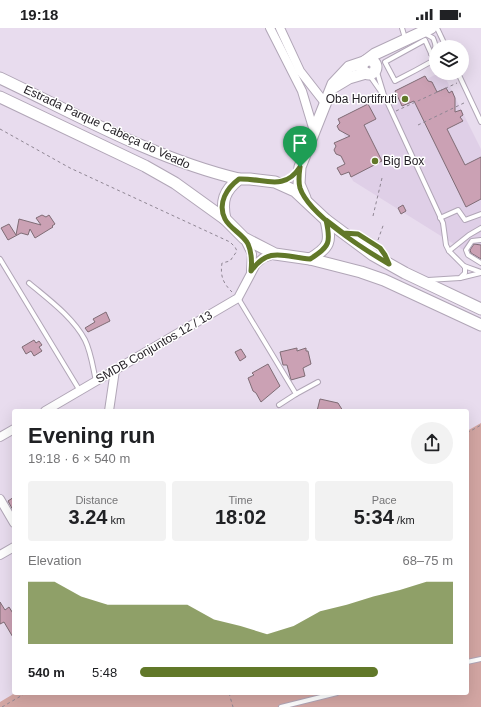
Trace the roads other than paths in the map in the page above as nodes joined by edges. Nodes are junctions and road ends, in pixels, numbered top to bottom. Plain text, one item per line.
1 (270, 28) edge
2 (280, 28) edge
3 (402, 28) edge
4 (437, 28) edge
5 (426, 30) edge
6 (406, 40) junction
7 (434, 40) edge
8 (443, 40) edge
9 (429, 49) edge
10 (429, 63) edge
11 (372, 66) junction
12 (0, 78) edge
13 (462, 80) edge
14 (384, 95) junction
15 (0, 97) edge
16 (325, 103) junction
17 (481, 122) edge
18 (314, 131) junction
19 (300, 167) junction
20 (239, 179) junction
21 (275, 182) junction
22 (307, 200) junction
23 (481, 214) edge
24 (440, 218) junction
25 (225, 219) junction
26 (326, 220) junction
27 (481, 228) edge
28 (244, 238) junction
29 (481, 240) edge
30 (448, 251) junction
31 (275, 254) junction
32 (0, 259) edge
33 (310, 259) junction
34 (481, 263) edge
35 (462, 265) junction
36 (251, 271) junction
37 (481, 272) edge
38 (460, 278) junction
39 (422, 281) junction
40 (29, 283) dead end
41 (238, 298) junction
42 (481, 309) edge
43 (481, 325) edge
44 (115, 370) junction
45 (96, 381) junction
46 (318, 382) dead end
47 (80, 391) junction
48 (296, 394) junction
49 (279, 405) dead end
50 (48, 409) edge
51 (109, 409) edge
52 (12, 430) edge
53 (0, 437) edge
54 (0, 499) edge
55 (12, 520) edge
56 (12, 548) edge
57 (0, 555) edge
58 (481, 659) edge
59 (469, 662) edge
60 (329, 695) edge
61 (282, 707) edge

1 - 18 street
2 - 16 street
3 - 6 lane
4 - 8 lane
5 - 6 main road
5 - 7 lane
6 - 11 main road
9 - 11 lane
10 - 11 lane
11 - 14 lane
11 - 14 lane
11 - 16 main road
12 - 20 main road, Estrada Parque Cabeça do Veado
13 - 17 lane
14 - 24 lane
15 - 25 main road, Estrada Parque Cabeça do Veado
16 - 18 main road
18 - 19 main road
19 - 21 main road
19 - 22 main road
20 - 21 main road
20 - 25 main road
21 - 22 main road
22 - 26 main road
23 - 24 lane
24 - 30 lane
25 - 28 main road
26 - 33 main road
26 - 39 main road
27 - 30 lane
28 - 31 main road
28 - 36 street
29 - 34 lane
30 - 35 lane
31 - 33 main road
31 - 36 street
32 - 47 lane
33 - 43 main road
35 - 37 lane
35 - 38 lane
36 - 41 street
37 - 38 lane
38 - 39 lane
39 - 42 main road
40 - 45 lane
41 - 44 street, SMDB Conjuntos 12 / 13
41 - 48 lane
44 - 45 street, SMDB Conjuntos 12 / 13
44 - 51 street
45 - 47 street, SMDB Conjuntos 12 / 13
46 - 48 lane
47 - 50 street, SMDB Conjuntos 12 / 13
48 - 49 lane
52 - 53 street
54 - 55 street
56 - 57 street
58 - 59 lane
60 - 61 lane

